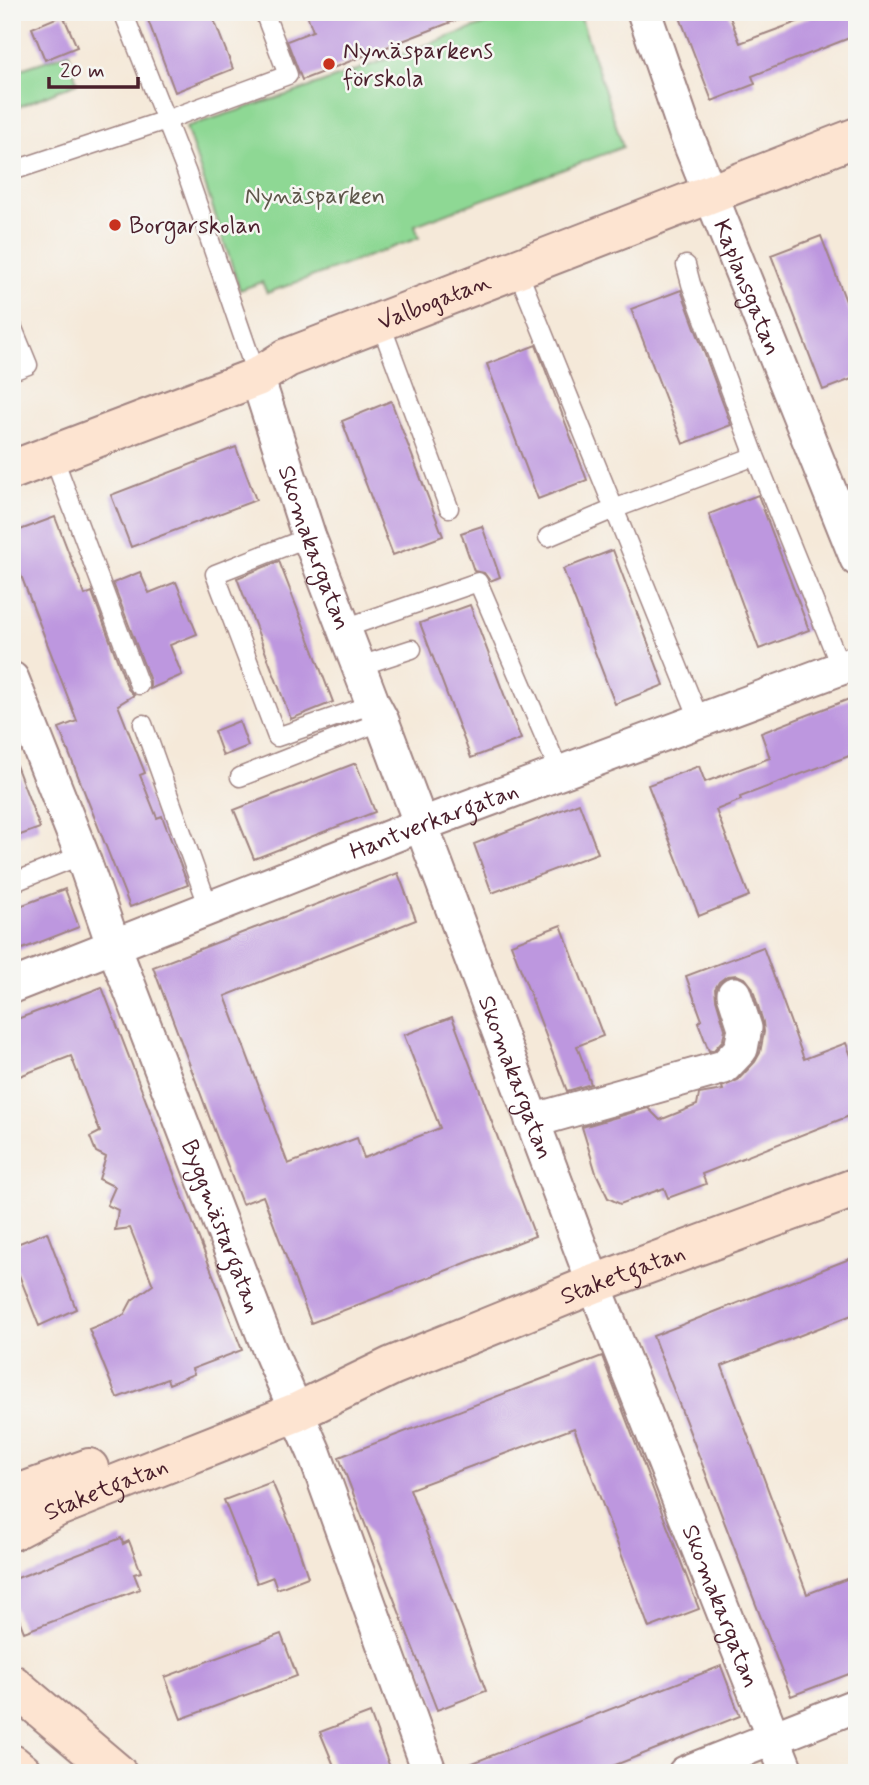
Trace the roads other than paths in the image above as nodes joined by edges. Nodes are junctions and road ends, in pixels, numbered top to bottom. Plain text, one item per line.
1 (123, 12) edge
2 (264, 12) edge
3 (645, 12) edge
4 (166, 120) junction
5 (857, 137) edge
6 (12, 172) edge
7 (711, 194) junction
8 (686, 265) dead end
9 (517, 269) junction
10 (380, 322) junction
11 (12, 326) edge
12 (12, 370) edge
13 (257, 377) junction
14 (53, 456) junction
15 (755, 456) junction
16 (12, 470) edge
17 (449, 508) dead end
18 (614, 509) junction
19 (309, 537) junction
20 (548, 537) dead end
21 (857, 559) edge
22 (345, 628) junction
23 (412, 649) dead end
24 (849, 665) edge
25 (360, 666) junction
26 (12, 679) edge
27 (139, 685) dead end
28 (377, 712) junction
29 (700, 721) junction
30 (143, 724) dead end
31 (560, 773) junction
32 (240, 777) dead end
33 (420, 825) junction
34 (82, 855) junction
35 (12, 883) edge
36 (209, 908) junction
37 (114, 947) junction
38 (12, 986) edge
39 (734, 994) dead end
40 (532, 1121) junction
41 (857, 1187) edge
42 (594, 1284) junction
43 (293, 1403) junction
44 (12, 1496) edge
45 (12, 1531) edge
46 (12, 1684) edge
47 (857, 1705) edge
48 (774, 1737) junction
49 (12, 1763) edge
50 (23, 1773) edge
51 (117, 1773) edge
52 (430, 1773) edge
53 (685, 1773) edge
54 (787, 1773) edge

1 - 4 lane
2 - 4 lane
3 - 7 street, Kaplansgatan
4 - 6 lane
4 - 13 lane
5 - 7 main road, Valbogatan
7 - 9 main road, Valbogatan
7 - 21 street, Kaplansgatan
8 - 15 lane
9 - 10 main road, Valbogatan
9 - 18 lane
10 - 13 main road, Valbogatan
10 - 17 lane
11 - 12 lane
13 - 14 main road, Valbogatan
13 - 19 street, Skomakargatan
14 - 16 main road, Valbogatan
14 - 27 lane
15 - 18 lane
15 - 24 lane
18 - 20 lane
18 - 29 lane
19 - 22 street, Skomakargatan
19 - 28 lane
22 - 25 street, Skomakargatan
22 - 31 lane
23 - 25 lane
24 - 29 street, Hantverkargatan
25 - 28 street, Skomakargatan
26 - 34 street, Byggmästargatan
28 - 32 lane
28 - 33 street, Skomakargatan
29 - 31 street, Hantverkargatan
30 - 36 lane
31 - 33 street, Hantverkargatan
33 - 36 street, Hantverkargatan
33 - 40 street, Skomakargatan
34 - 35 lane
34 - 37 street, Byggmästargatan
36 - 37 street, Hantverkargatan
37 - 38 street, Hantverkargatan
37 - 43 street, Byggmästargatan
39 - 40 street
40 - 42 street, Skomakargatan
41 - 42 main road, Staketgatan
42 - 43 main road, Staketgatan
42 - 48 street, Skomakargatan
43 - 44 main road, Staketgatan
43 - 45 main road, Staketgatan
43 - 52 street, Byggmästargatan
46 - 51 main road
47 - 48 street
48 - 53 street
48 - 54 street, Skomakargatan
49 - 50 main road

